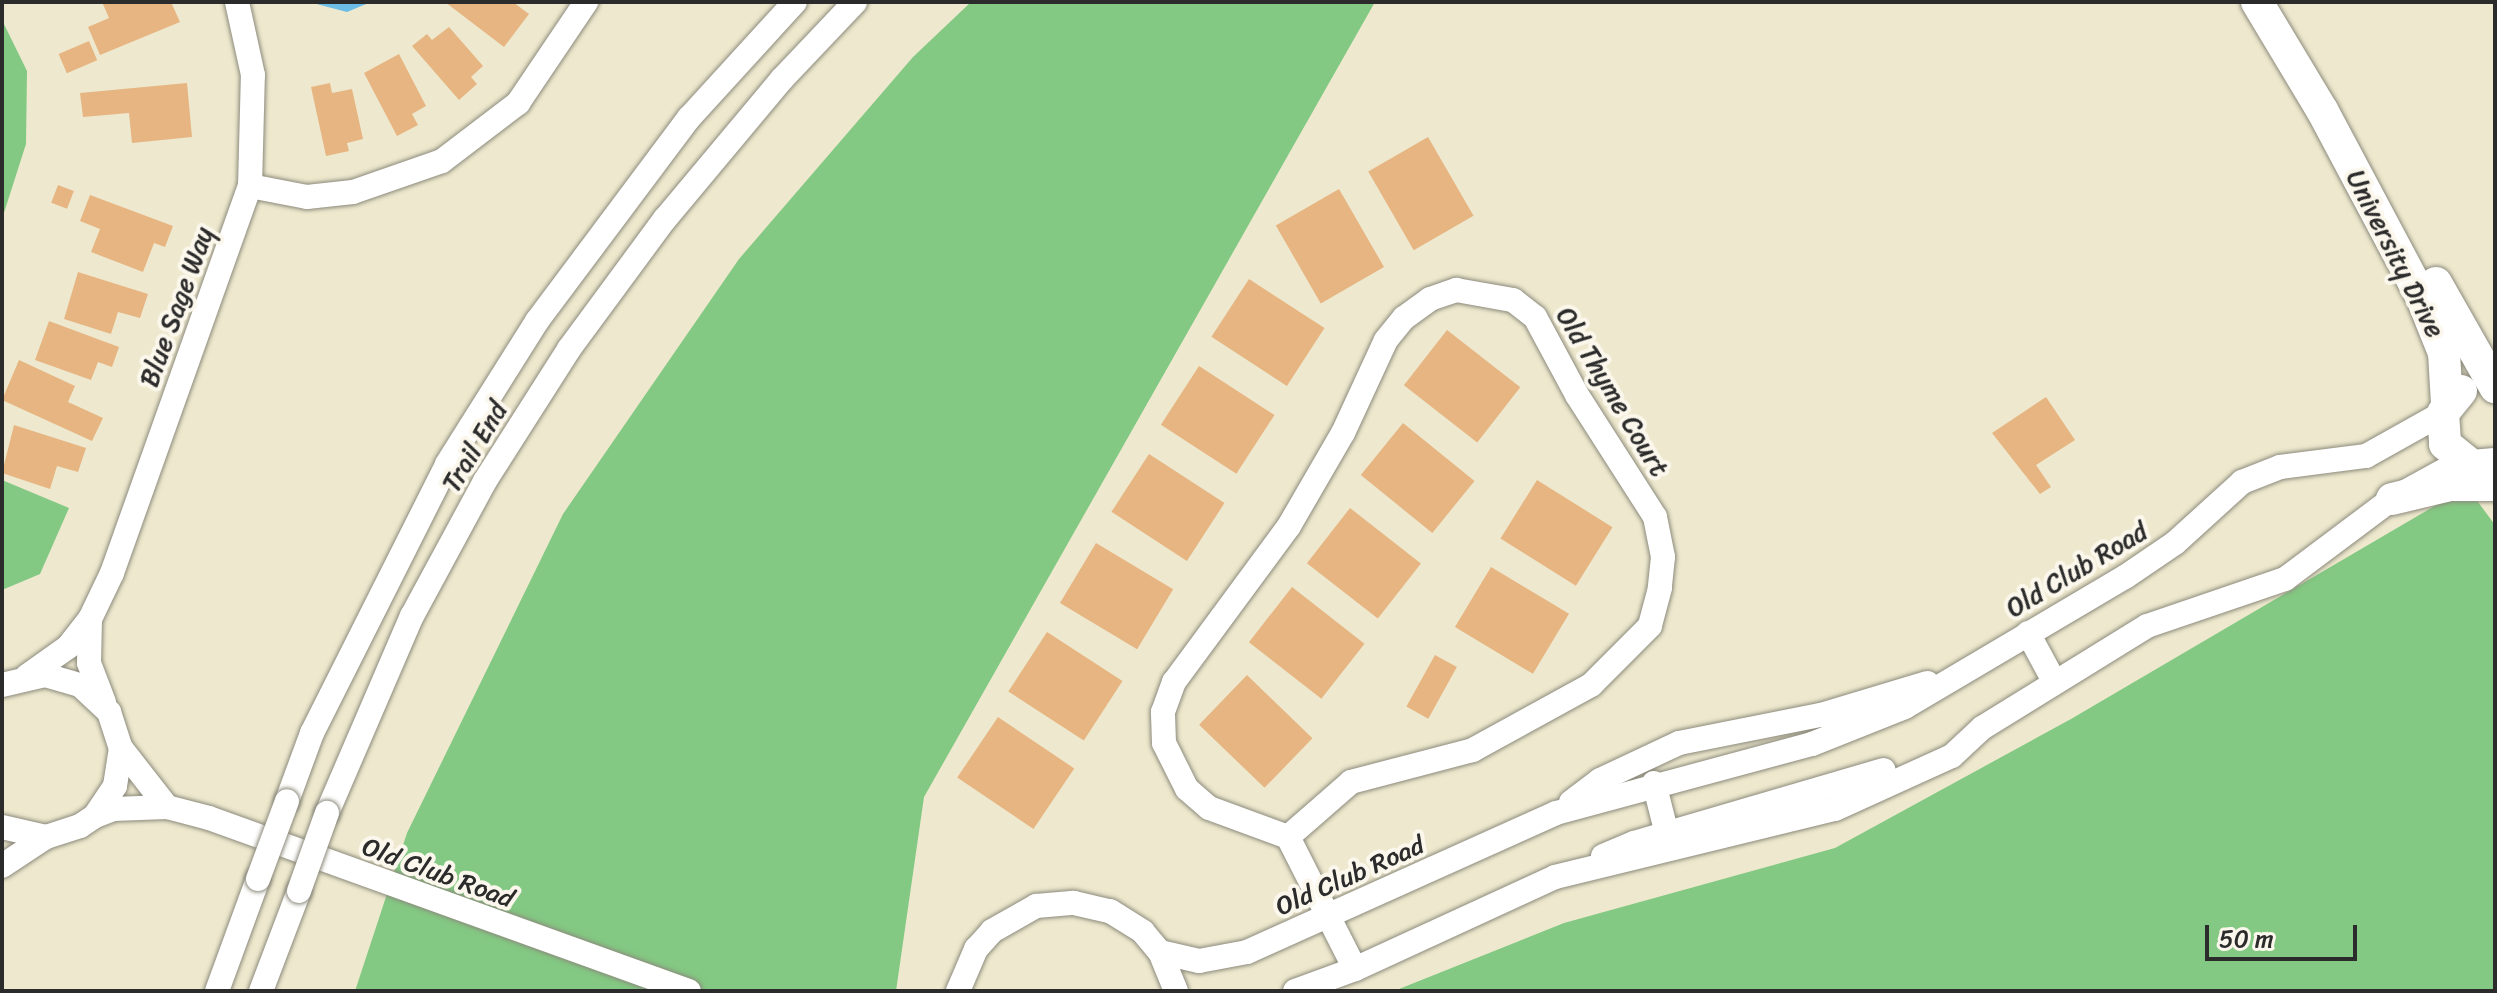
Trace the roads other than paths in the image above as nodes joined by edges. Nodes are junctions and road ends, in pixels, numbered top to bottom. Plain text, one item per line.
1 (237, 2) edge
2 (586, 2) edge
3 (795, 2) edge
4 (855, 2) edge
5 (2257, 2) edge
6 (2322, 110) junction
7 (250, 186) junction
8 (2495, 388) edge
9 (2445, 409) junction
10 (2484, 471) edge
11 (2392, 499) joint
12 (90, 619) junction
13 (2028, 633) junction
14 (27, 676) junction
15 (1950, 676) junction
16 (2054, 681) junction
17 (2, 685) edge
18 (109, 712) junction
19 (1982, 728) junction
20 (121, 748) junction
21 (1654, 783) junction
22 (167, 807) junction
23 (1556, 813) junction
24 (95, 816) junction
25 (2, 827) edge
26 (1667, 834) junction
27 (46, 837) junction
28 (1288, 837) junction
29 (2, 866) edge
30 (1555, 877) junction
31 (1330, 917) junction
32 (1160, 952) junction
33 (1355, 969) junction
34 (960, 982) edge
35 (217, 991) edge
36 (261, 991) edge
37 (689, 991) edge
38 (944, 991) edge
39 (1176, 991) edge
40 (1295, 991) edge

1 - 7 street, Blue Sage Way
2 - 7 street
3 - 35 street, Trail End, bridge
4 - 36 street, Trail End, bridge
5 - 6 main road, University Drive
6 - 8 main road, University Drive
6 - 9 main road, University Drive
7 - 12 street, Blue Sage Way
8 - 9 main road
9 - 10 main road, University Drive
9 - 13 street, Old Club Road
10 - 11 main road
11 - 16 street
12 - 14 street, Blue Sage Way
12 - 18 street, Blue Sage Way
13 - 15 street, Old Club Road
13 - 16 street
14 - 17 street
14 - 18 street
15 - 21 street, Old Club Road
15 - 23 street, Old Club Road
16 - 19 street
18 - 20 street, Blue Sage Way
19 - 26 street
19 - 30 street
20 - 22 street
20 - 24 street
21 - 23 street, Old Club Road
21 - 26 street
22 - 24 street, Old Club Road
22 - 37 street, Old Club Road
23 - 31 street, Old Club Road
24 - 27 street, Old Club Road
25 - 27 street
26 - 30 street
27 - 29 street
28 - 28 street, Old Thyme Court
28 - 31 street
30 - 33 street
31 - 32 street, Old Club Road
31 - 33 street
32 - 34 street
32 - 39 street
33 - 40 street
34 - 38 street

